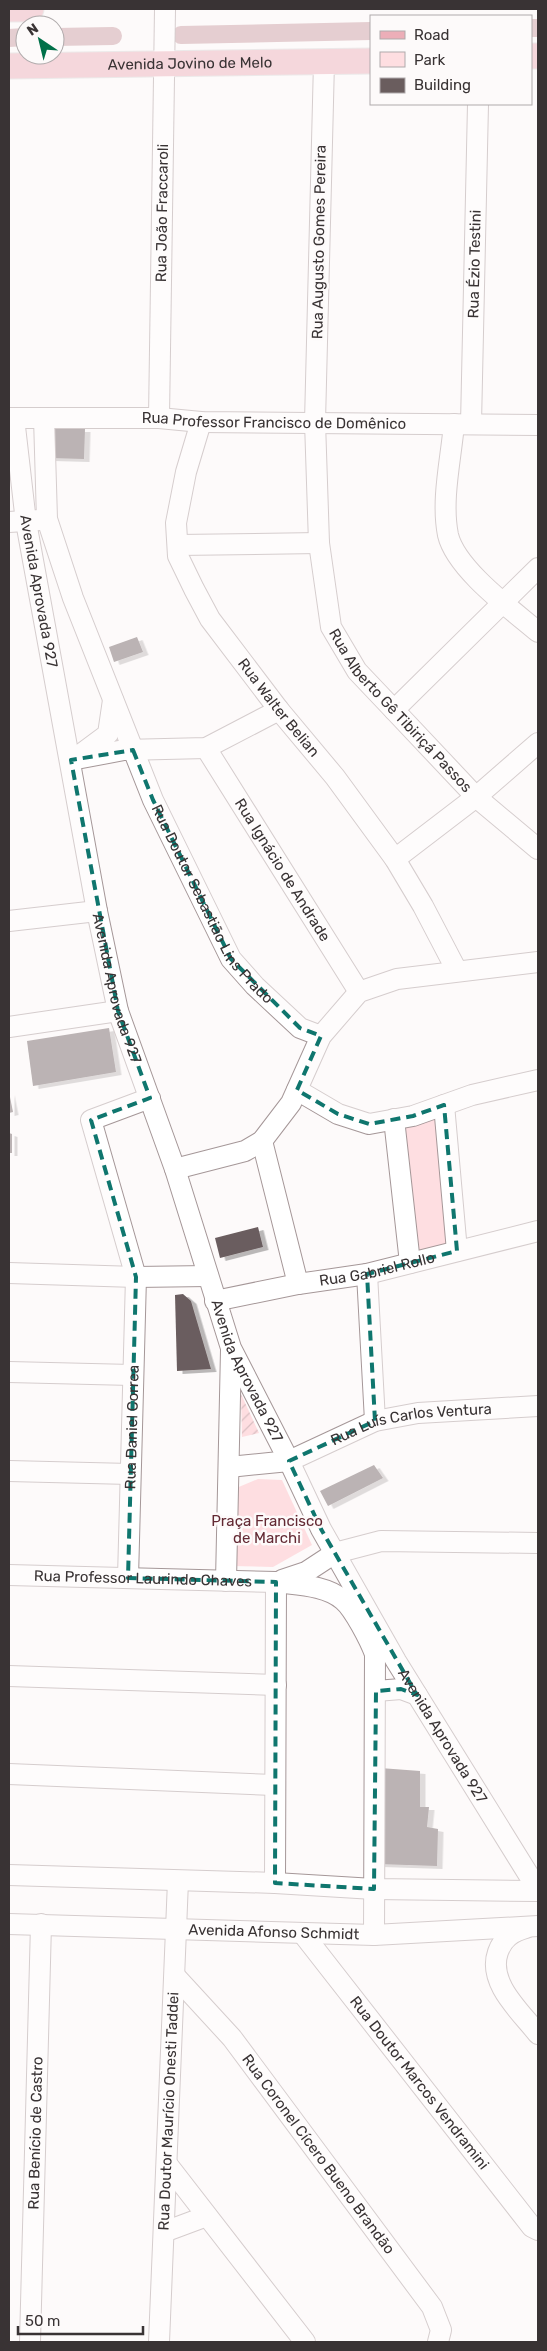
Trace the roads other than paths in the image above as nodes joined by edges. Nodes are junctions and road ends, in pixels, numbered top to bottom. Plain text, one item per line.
1 (9, 9) edge
2 (31, 9) edge
3 (165, 9) edge
4 (370, 60) edge
5 (324, 62) junction
6 (164, 64) junction
7 (9, 66) edge
8 (478, 105) edge
9 (12, 418) edge
10 (44, 418) junction
11 (159, 418) junction
12 (201, 422) junction
13 (315, 422) junction
14 (463, 424) junction
15 (538, 425) edge
16 (47, 519) junction
17 (18, 522) edge
18 (319, 543) junction
19 (178, 545) junction
20 (538, 568) edge
21 (504, 603) junction
22 (538, 632) edge
23 (114, 698) junction
24 (279, 710) junction
25 (394, 710) junction
26 (538, 743) edge
27 (206, 748) junction
28 (133, 750) junction
29 (72, 760) junction
30 (476, 797) junction
31 (538, 849) edge
32 (395, 858) junction
33 (97, 911) junction
34 (9, 921) edge
35 (538, 962) edge
36 (457, 971) junction
37 (359, 992) junction
38 (118, 1011) junction
39 (9, 1027) edge
40 (320, 1036) junction
41 (538, 1080) edge
42 (297, 1090) junction
43 (150, 1098) junction
44 (444, 1105) junction
45 (394, 1119) junction
46 (262, 1141) junction
47 (175, 1169) junction
48 (538, 1231) edge
49 (457, 1251) junction
50 (410, 1263) junction
51 (9, 1273) edge
52 (367, 1274) junction
53 (208, 1276) junction
54 (136, 1277) junction
55 (298, 1284) junction
56 (215, 1301) junction
57 (231, 1348) junction
58 (9, 1372) edge
59 (132, 1375) junction
60 (538, 1406) edge
61 (375, 1421) junction
62 (289, 1460) junction
63 (229, 1467) junction
64 (9, 1471) edge
65 (130, 1474) junction
66 (538, 1543) edge
67 (335, 1553) junction
68 (9, 1574) edge
69 (128, 1578) junction
70 (226, 1581) junction
71 (276, 1582) junction
72 (9, 1676) edge
73 (276, 1684) junction
74 (376, 1692) junction
75 (417, 1695) junction
76 (9, 1774) edge
77 (274, 1785) junction
78 (9, 1876) edge
79 (178, 1881) junction
80 (276, 1883) junction
81 (374, 1889) junction
82 (538, 1891) edge
83 (9, 1924) edge
84 (41, 1924) junction
85 (536, 1926) edge
86 (176, 1929) junction
87 (303, 1934) junction
88 (374, 1935) junction
89 (175, 1976) junction
90 (538, 2034) edge
91 (167, 2164) junction
92 (208, 2216) junction
93 (538, 2230) edge
94 (164, 2232) junction
95 (30, 2342) edge
96 (159, 2342) edge
97 (305, 2342) edge
98 (438, 2342) edge

1 - 2 main road
3 - 6 street, Rua João Fraccaroli
4 - 5 main road, Avenida Jovino de Melo
5 - 6 main road, Avenida Jovino de Melo
5 - 13 street, Rua Augusto Gomes Pereira
6 - 7 main road, Avenida Jovino de Melo
6 - 11 street, Rua João Fraccaroli
8 - 14 street, Rua Ézio Testini
9 - 10 street, Rua Professor Francisco de Domênico
9 - 17 street, Avenida Aprovada 927
10 - 11 street, Rua Professor Francisco de Domênico
10 - 16 street, Rua Doutor Sebastião Lins Prado
11 - 12 street, Rua Professor Francisco de Domênico
12 - 13 street, Rua Professor Francisco de Domênico
12 - 19 street, Rua Walter Belian
13 - 14 street, Rua Professor Francisco de Domênico
13 - 18 street, Rua Alberto Gê Tibiriçá Passos
14 - 15 street, Rua Professor Francisco de Domênico
14 - 21 street, Rua Ézio Testini
16 - 17 street
16 - 23 street, Rua Doutor Sebastião Lins Prado
17 - 29 street, Avenida Aprovada 927
18 - 19 street
18 - 25 street, Rua Alberto Gê Tibiriçá Passos
19 - 24 street, Rua Walter Belian
20 - 21 street
21 - 22 street, Rua Ézio Testini
21 - 25 street
23 - 28 street, Rua Doutor Sebastião Lins Prado
23 - 29 street
24 - 27 street
24 - 32 street, Rua Walter Belian
25 - 30 street, Rua Alberto Gê Tibiriçá Passos
26 - 30 street
27 - 28 street
27 - 37 street, Rua Ignácio de Andrade
28 - 29 street
28 - 40 street, Rua Doutor Sebastião Lins Prado
29 - 33 street, Avenida Aprovada 927
30 - 31 street, Rua Alberto Gê Tibiriçá Passos
30 - 32 street
32 - 36 street, Rua Walter Belian
33 - 34 street
33 - 38 street, Avenida Aprovada 927
35 - 36 street
36 - 37 street
37 - 40 street
38 - 39 street
38 - 43 street, Avenida Aprovada 927
40 - 42 street
41 - 44 street
42 - 45 street
42 - 46 street
43 - 47 street, Avenida Aprovada 927
43 - 54 street, Rua Daniel Correa
44 - 45 street
44 - 49 street
45 - 50 street
46 - 47 street
46 - 55 street
47 - 53 street, Avenida Aprovada 927
48 - 49 street, Rua Gabriel Rollo
49 - 50 street, Rua Gabriel Rollo
50 - 52 street, Rua Gabriel Rollo
51 - 54 street
52 - 55 street, Rua Gabriel Rollo
52 - 61 street
53 - 54 street
53 - 56 street, Avenida Aprovada 927
54 - 59 street, Rua Daniel Correa
55 - 56 street, Rua Gabriel Rollo
56 - 57 street, Avenida Aprovada 927
57 - 62 street, Avenida Aprovada 927
57 - 63 street
58 - 59 street
59 - 65 street, Rua Daniel Correa
60 - 61 street, Rua Luís Carlos Ventura
61 - 62 street, Rua Luís Carlos Ventura
62 - 63 street
62 - 67 street, Avenida Aprovada 927
63 - 70 street
64 - 65 street
65 - 69 street, Rua Daniel Correa
66 - 67 street
67 - 71 street
67 - 75 street, Avenida Aprovada 927
68 - 69 street, Rua Professor Laurindo Chaves
69 - 70 street, Rua Professor Laurindo Chaves
70 - 71 street, Rua Professor Laurindo Chaves
71 - 73 street
71 - 74 street
72 - 73 street
73 - 77 street
74 - 75 street
74 - 81 street
75 - 82 street, Avenida Aprovada 927
76 - 77 street
77 - 80 street
78 - 79 street
79 - 80 street
79 - 86 street, Rua Doutor Maurício Onesti Taddei
80 - 81 street
81 - 82 street
81 - 88 street
83 - 84 street, Avenida Afonso Schmidt
84 - 86 street, Avenida Afonso Schmidt
84 - 95 street, Rua Benício de Castro
85 - 88 street, Avenida Afonso Schmidt
85 - 90 street
86 - 87 street, Avenida Afonso Schmidt
86 - 89 street, Rua Doutor Maurício Onesti Taddei
87 - 88 street, Avenida Afonso Schmidt
87 - 93 street, Rua Doutor Marcos Vendramini
89 - 91 street, Rua Doutor Maurício Onesti Taddei
89 - 98 street, Rua Coronel Cícero Bueno Brandão
91 - 92 street
91 - 94 street, Rua Doutor Maurício Onesti Taddei
92 - 94 street
92 - 97 street
94 - 96 street, Rua Doutor Maurício Onesti Taddei

